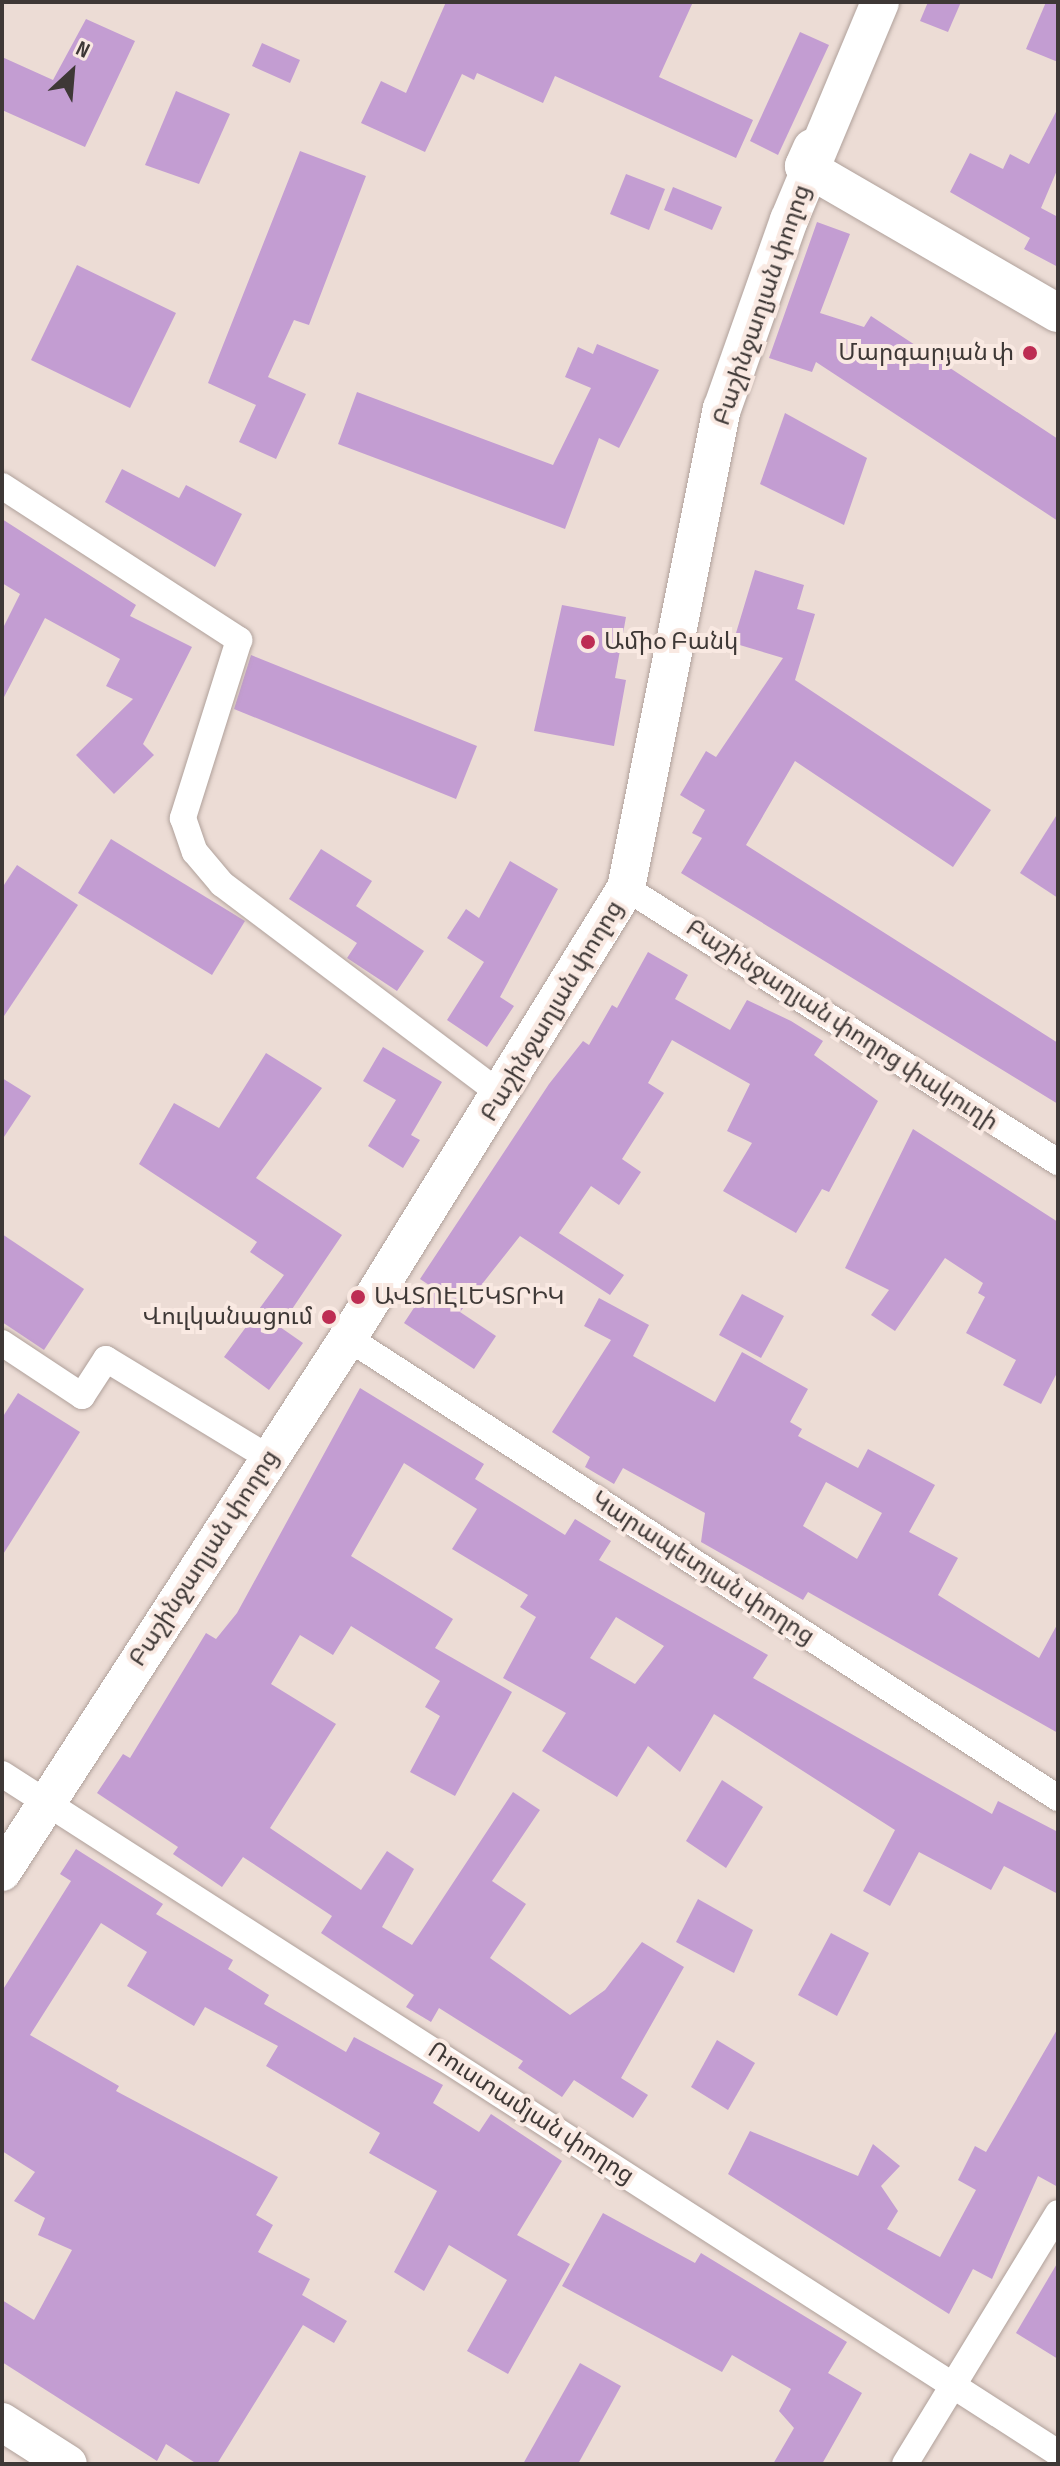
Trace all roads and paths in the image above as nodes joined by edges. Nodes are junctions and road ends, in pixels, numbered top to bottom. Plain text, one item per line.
1 (869, 2) edge
2 (880, 2) edge
3 (809, 164) junction
4 (1058, 305) edge
5 (1058, 313) edge
6 (2, 486) edge
7 (626, 888) junction
8 (502, 1095) junction
9 (1058, 1162) edge
10 (348, 1338) junction
11 (2, 1343) edge
12 (269, 1458) junction
13 (2, 1774) edge
14 (1058, 1798) edge
15 (47, 1803) junction
16 (2, 1872) edge
17 (1058, 2213) edge
18 (951, 2386) junction
19 (2, 2422) edge
20 (1058, 2453) edge
21 (68, 2464) edge
22 (905, 2464) edge

1 - 3 main road, Բաշինջաղյան փողոց
2 - 3 main road, Բաշինջաղյան փողոց
3 - 4 main road
3 - 5 main road
3 - 7 main road, Բաշինջաղյան փողոց
6 - 8 street
7 - 8 main road, Բաշինջաղյան փողոց
7 - 9 street, Բաշինջաղյան փողոց փակուղի
8 - 10 main road, Բաշինջաղյան փողոց
10 - 12 main road, Բաշինջաղյան փողոց
10 - 14 street, Կարապետյան փողոց
11 - 12 street
12 - 15 main road, Բաշինջաղյան փողոց
13 - 15 street, Ռուստամյան փողոց
15 - 16 main road, Բաշինջաղյան փողոց
15 - 18 street, Ռուստամյան փողոց
17 - 18 street
18 - 20 street, Ռուստամյան փողոց
18 - 22 street
19 - 21 main road

